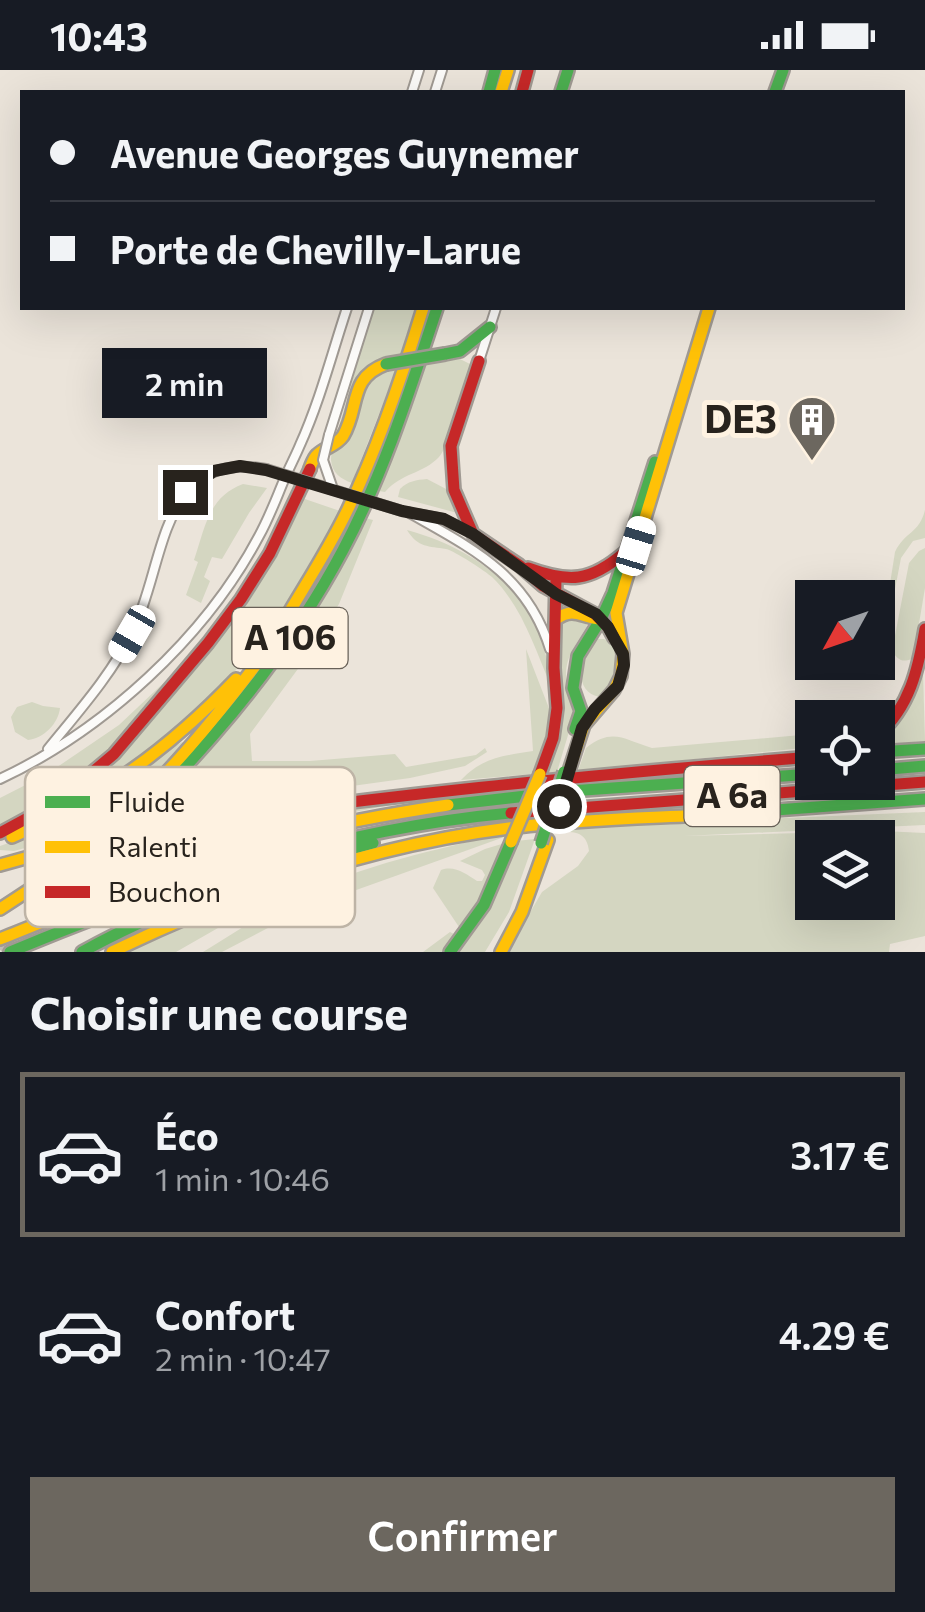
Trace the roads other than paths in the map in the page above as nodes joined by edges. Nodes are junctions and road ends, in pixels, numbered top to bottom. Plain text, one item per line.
1 (347, 310) edge
2 (368, 310) edge
3 (422, 310) edge
4 (436, 310) edge
5 (495, 310) edge
6 (708, 310) edge
7 (490, 327) junction
8 (460, 351) junction
9 (479, 361) junction
10 (667, 442) junction
11 (333, 489) junction
12 (405, 512) junction
13 (473, 534) junction
14 (624, 552) junction
15 (519, 565) junction
16 (556, 578) junction
17 (556, 594) junction
18 (616, 613) junction
19 (556, 620) junction
20 (283, 623) junction
21 (594, 625) junction
22 (925, 629) edge
23 (623, 654) junction
24 (554, 668) junction
25 (574, 678) junction
26 (595, 709) junction
27 (895, 719) edge
28 (925, 749) edge
29 (895, 751) edge
30 (42, 756) junction
31 (795, 758) edge
32 (925, 766) edge
33 (101, 767) edge
34 (142, 767) edge
35 (171, 767) edge
36 (187, 767) edge
37 (895, 769) edge
38 (566, 771) junction
39 (795, 775) edge
40 (0, 780) edge
41 (925, 782) edge
42 (355, 799) edge
43 (925, 799) edge
44 (494, 815) junction
45 (25, 819) edge
46 (355, 821) edge
47 (25, 831) edge
48 (0, 833) edge
49 (355, 837) edge
50 (545, 841) junction
51 (0, 842) edge
52 (355, 847) edge
53 (25, 859) edge
54 (355, 861) edge
55 (0, 866) edge
56 (25, 893) edge
57 (0, 909) edge
58 (29, 927) edge
59 (71, 927) edge
60 (133, 927) edge
61 (169, 927) edge
62 (0, 939) edge
63 (10, 952) edge
64 (82, 952) edge
65 (112, 952) edge
66 (450, 952) edge
67 (492, 952) edge
68 (501, 952) edge

1 - 30 street
2 - 11 street, bridge
3 - 20 main road, A 106
4 - 36 main road, A 106
5 - 7 street
6 - 10 main road
7 - 8 main road
7 - 9 street
8 - 9 main road
8 - 33 main road, bridge
9 - 13 main road
10 - 14 main road
10 - 18 main road
11 - 12 street, bridge
11 - 30 street, bridge
12 - 13 street
12 - 24 street
13 - 15 main road
14 - 16 main road
14 - 21 main road
15 - 16 main road
15 - 17 main road
16 - 17 main road
17 - 19 main road
17 - 21 main road
18 - 21 main road
18 - 23 main road
19 - 21 main road
19 - 24 main road
20 - 34 main road, A 106
20 - 35 main road
21 - 23 main road
21 - 25 main road
22 - 27 main road
23 - 26 main road
24 - 66 main road, bridge
25 - 26 main road
25 - 38 main road
26 - 38 main road
28 - 29 main road
30 - 40 street
31 - 42 main road, bridge
32 - 37 main road
38 - 50 main road, bridge
39 - 46 main road, A 6a
41 - 44 main road, A 6a
43 - 54 main road
44 - 49 main road, A 6a
44 - 52 main road
45 - 48 main road, bridge
47 - 51 main road, A 106
50 - 67 main road
50 - 68 main road
53 - 55 main road, bridge
56 - 57 main road
58 - 62 main road, A 6a
59 - 63 main road, A 6a
60 - 64 main road
61 - 65 main road

